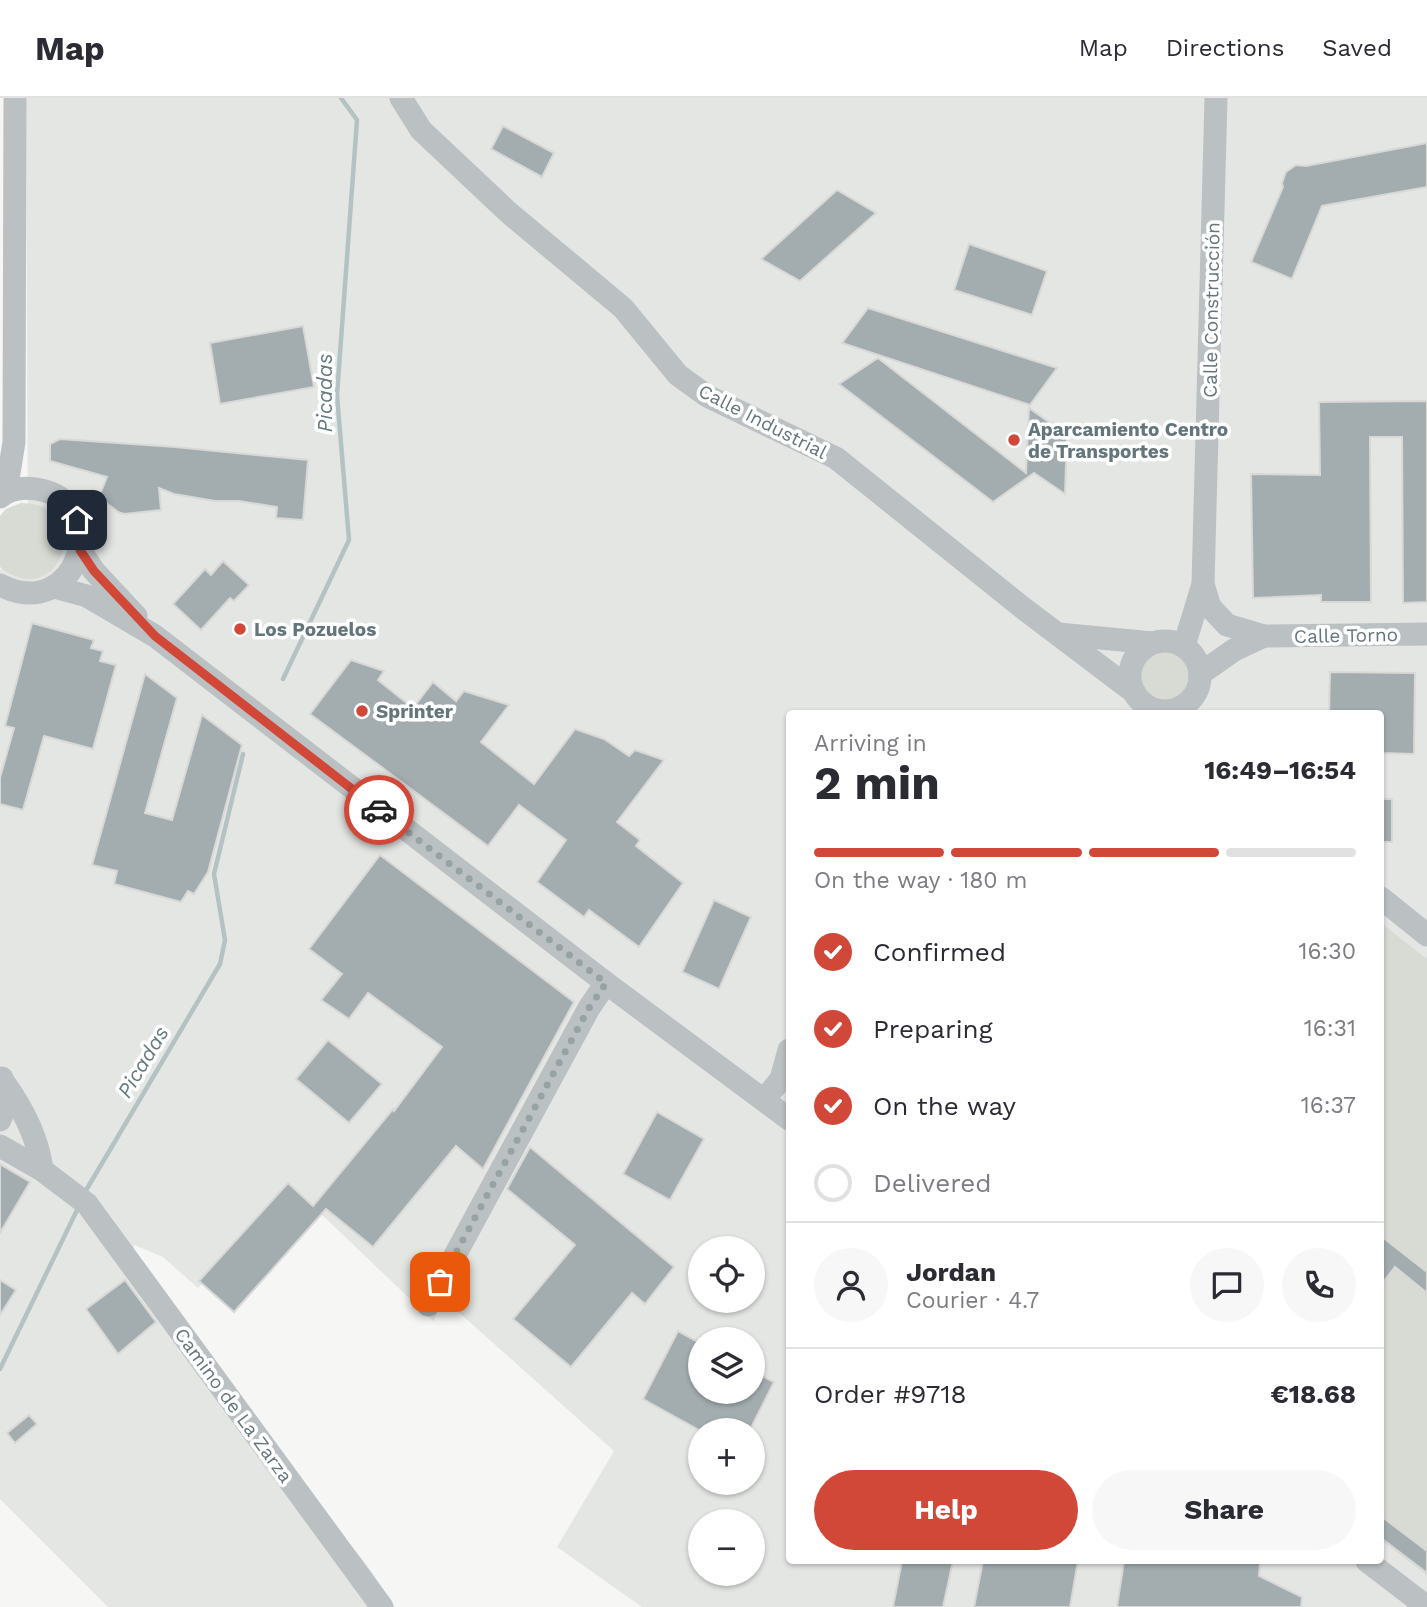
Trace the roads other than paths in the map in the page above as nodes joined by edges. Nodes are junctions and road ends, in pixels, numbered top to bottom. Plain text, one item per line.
1 (15, 98) edge
2 (401, 98) edge
3 (1216, 98) edge
4 (7, 207) edge
5 (9, 425) edge
6 (44, 490) junction
7 (2, 494) edge
8 (80, 550) junction
9 (1203, 584) junction
10 (0, 585) edge
11 (54, 587) junction
12 (1427, 634) edge
13 (1058, 635) junction
14 (155, 636) junction
15 (1264, 636) junction
16 (1153, 643) junction
17 (1184, 646) junction
18 (1200, 674) junction
19 (1145, 704) edge
20 (1194, 706) edge
21 (1162, 710) edge
22 (1170, 710) edge
23 (1384, 900) edge
24 (1427, 934) edge
25 (606, 983) junction
26 (786, 1061) edge
27 (1, 1075) edge
28 (764, 1100) junction
29 (786, 1117) edge
30 (0, 1121) edge
31 (0, 1146) edge
32 (42, 1170) junction
33 (428, 1305) dead end
34 (1371, 1564) edge
35 (382, 1607) edge
36 (1427, 1607) edge

1 - 4 street
2 - 13 street, Calle Industrial
3 - 9 street, Calle Construcción
4 - 5 street
5 - 6 street
5 - 7 street
6 - 7 street
6 - 8 street
8 - 11 street
8 - 14 street
9 - 15 street, Calle Torno
9 - 17 street, Calle Construcción
10 - 11 street
11 - 14 street
12 - 15 street, Calle Torno
13 - 16 street
13 - 19 street, Calle Industrial
14 - 25 street
15 - 18 street, Calle Torno
16 - 17 street
16 - 19 street
17 - 18 street
18 - 20 street
19 - 21 street
20 - 22 street
23 - 24 street
25 - 28 street
25 - 33 street
26 - 28 street
27 - 30 street
27 - 32 street
28 - 29 street
31 - 32 street, Camino de La Zarza
32 - 35 street, Camino de La Zarza
34 - 36 street

